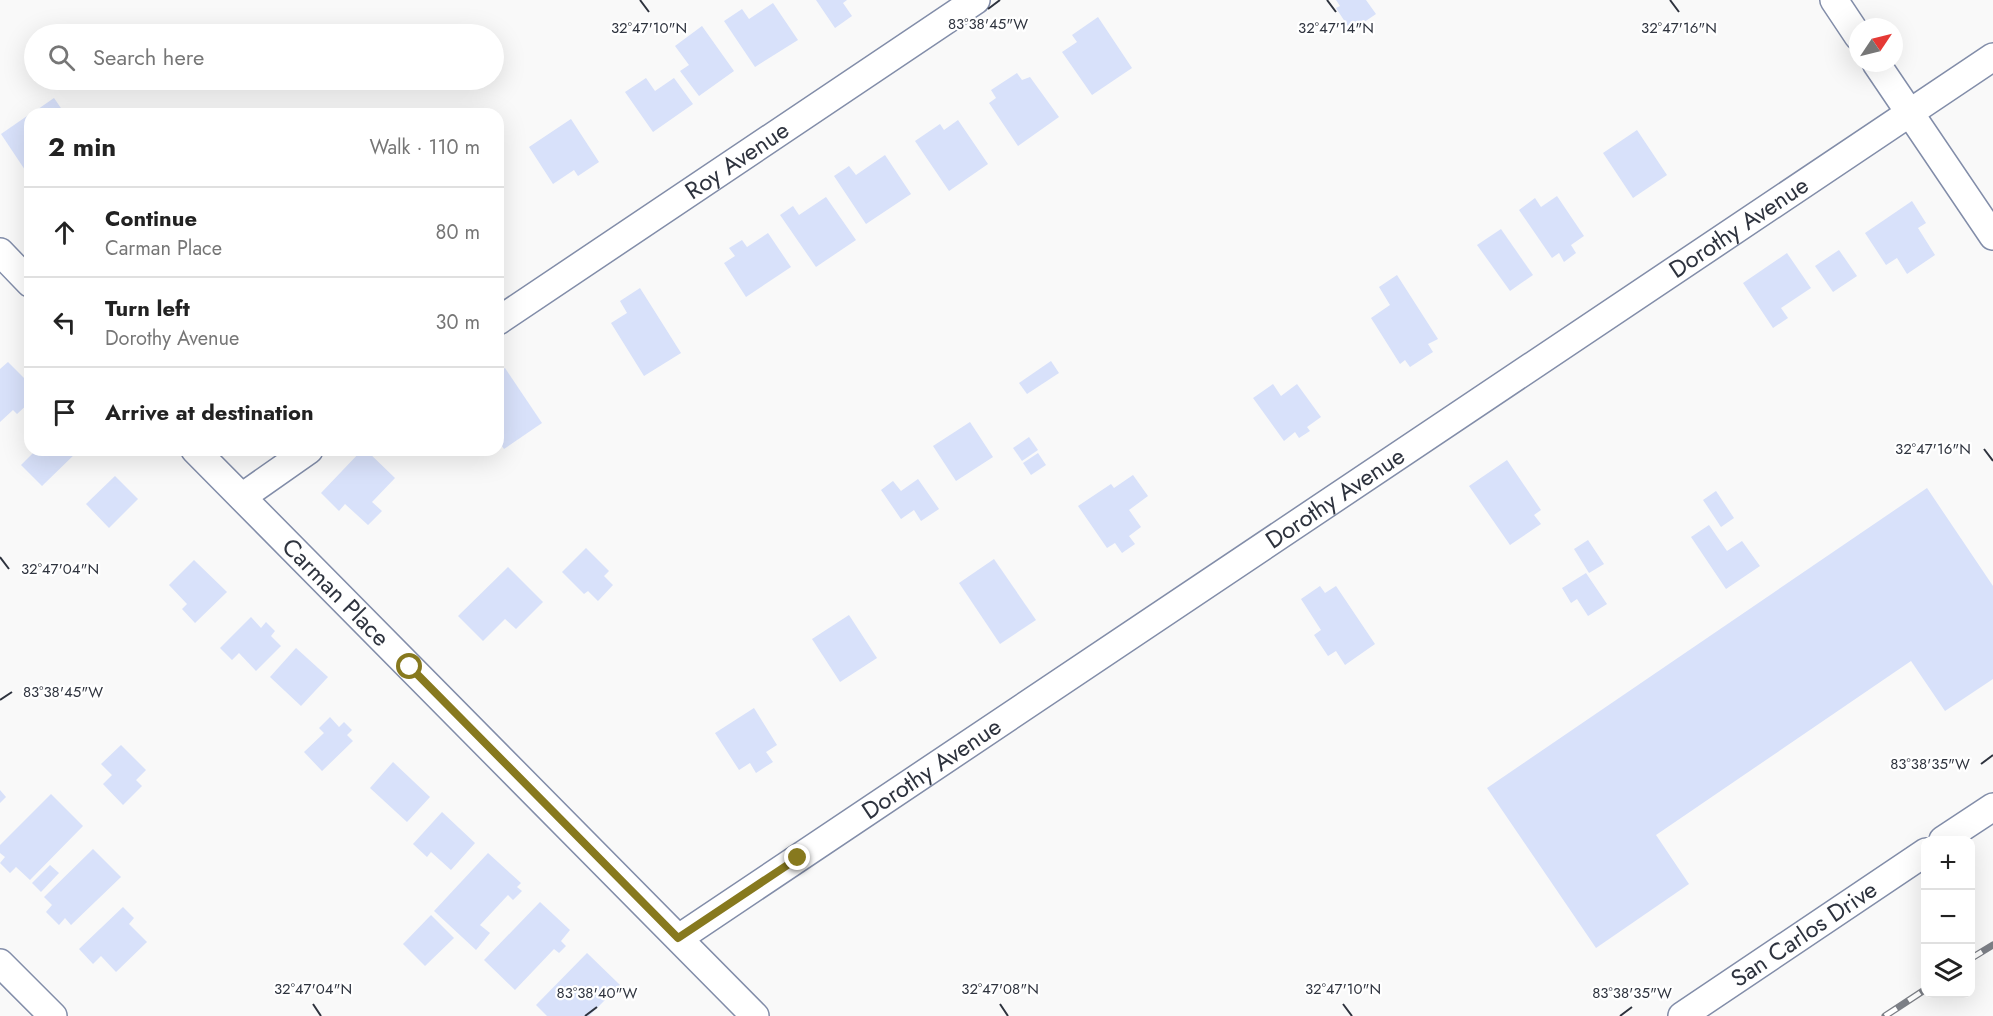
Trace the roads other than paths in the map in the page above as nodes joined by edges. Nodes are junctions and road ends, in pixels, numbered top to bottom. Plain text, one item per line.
1 (976, 0) edge
2 (1834, 0) edge
3 (1849, 22) edge
4 (1993, 57) edge
5 (1882, 72) edge
6 (1910, 113) junction
7 (1993, 236) edge
8 (0, 252) edge
9 (24, 277) edge
10 (504, 317) edge
11 (201, 456) edge
12 (300, 456) edge
13 (242, 497) junction
14 (1993, 807) edge
15 (1949, 836) edge
16 (1921, 855) edge
17 (678, 938) junction
18 (0, 963) edge
19 (53, 1016) edge
20 (755, 1016) edge
21 (1682, 1016) edge

1 - 10 street, Roy Avenue
2 - 3 street
4 - 6 street, Dorothy Avenue
5 - 6 street
6 - 7 street
6 - 17 street, Dorothy Avenue
8 - 9 street
11 - 13 street, Carman Place
12 - 13 street
13 - 17 street, Carman Place
14 - 15 street
16 - 21 street, San Carlos Drive
17 - 20 street, Carman Place
18 - 19 street

